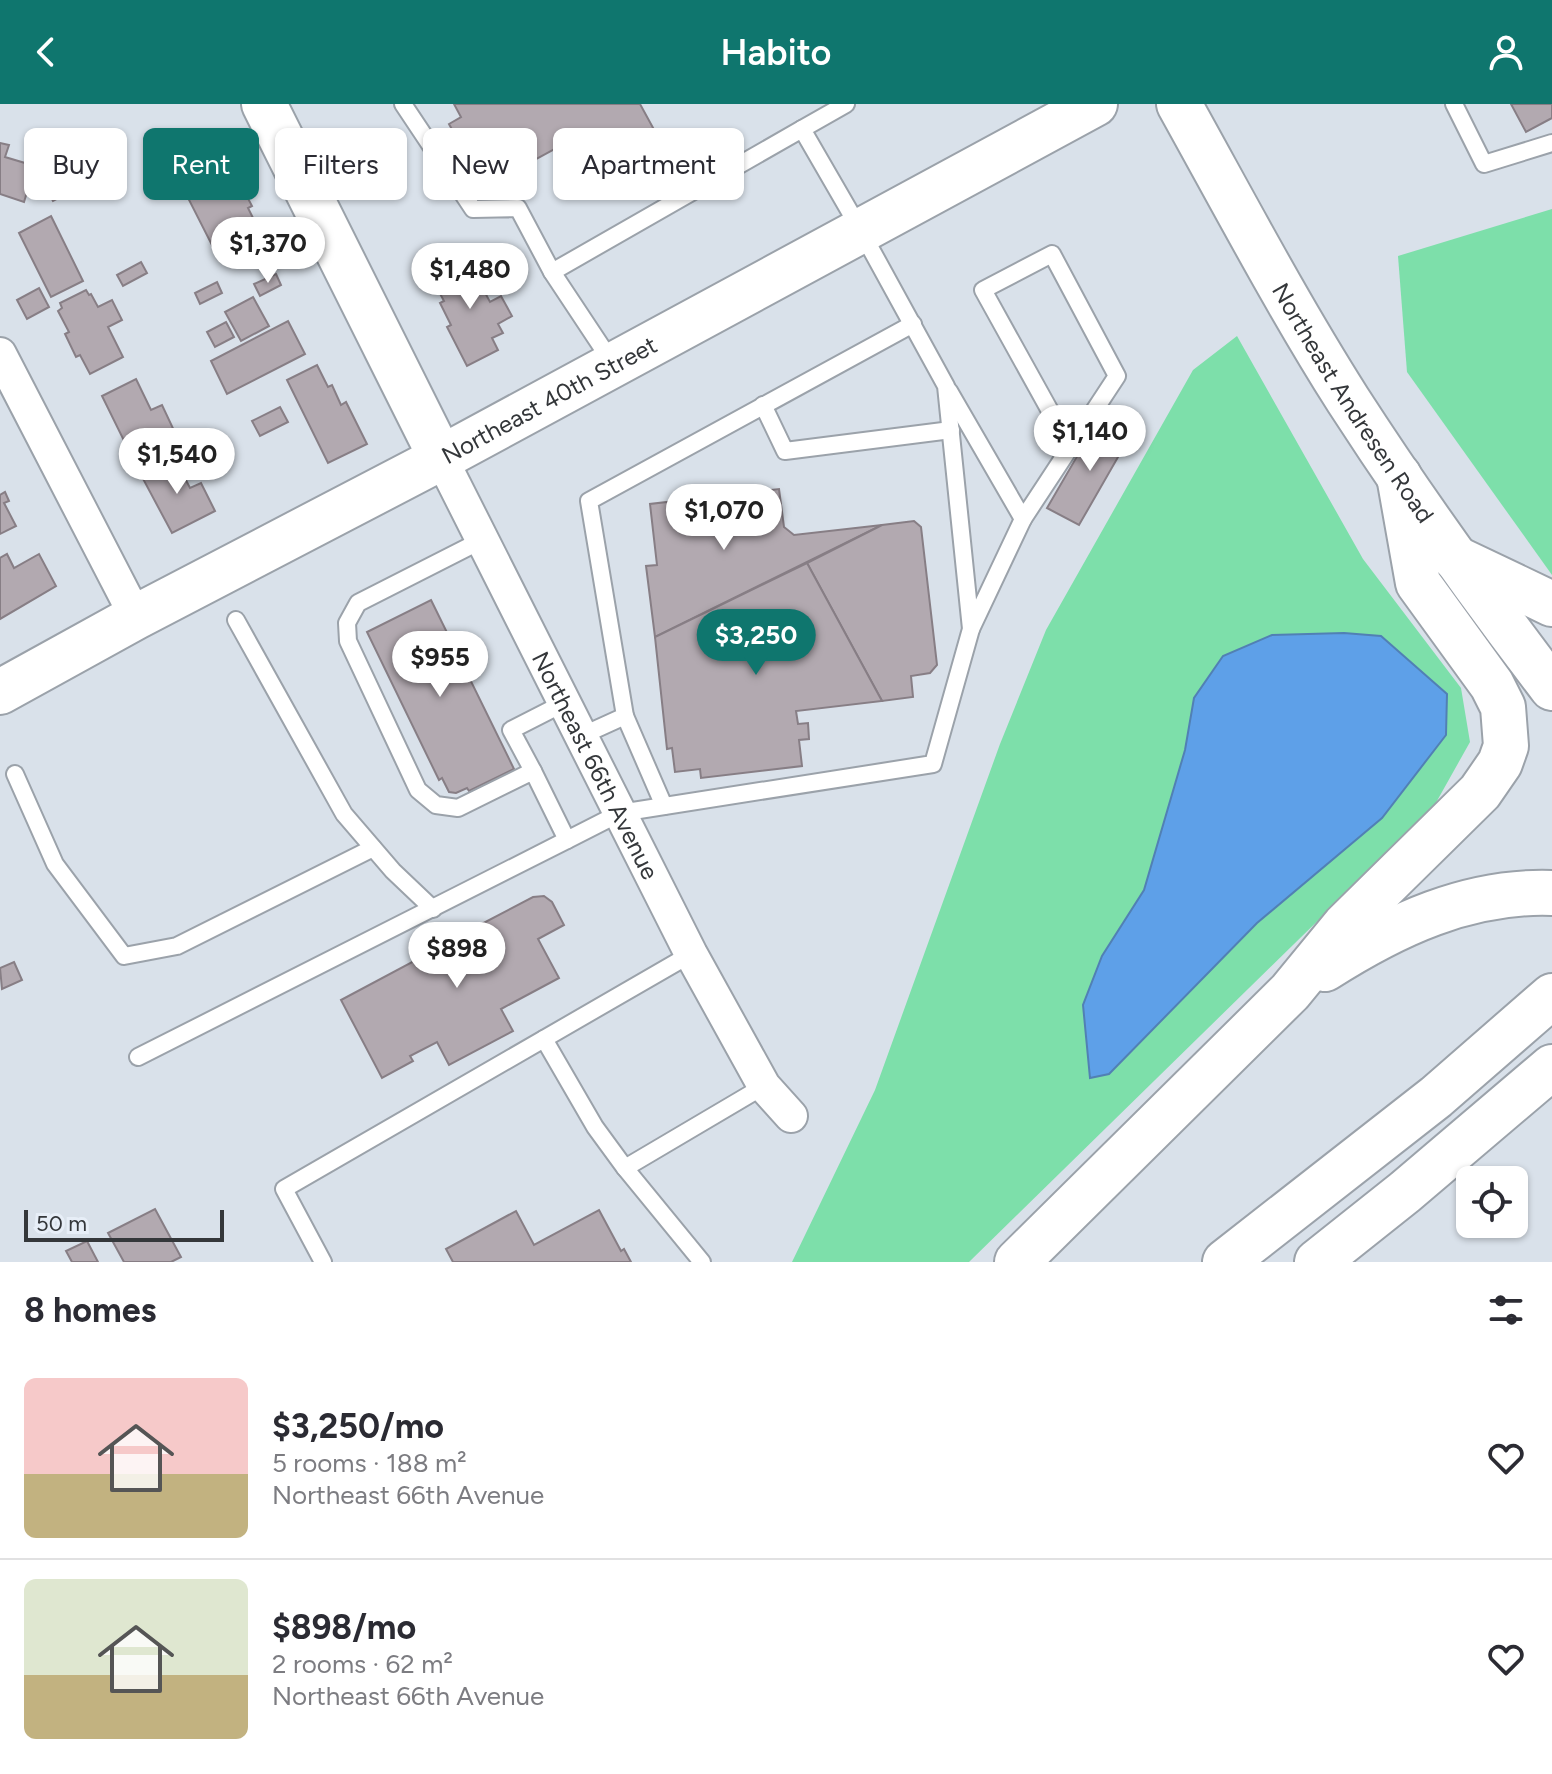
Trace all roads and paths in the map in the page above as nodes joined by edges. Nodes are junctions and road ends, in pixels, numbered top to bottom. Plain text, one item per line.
1 (264, 104) edge
2 (403, 104) edge
3 (846, 104) edge
4 (1095, 104) edge
5 (1179, 104) edge
6 (1454, 104) edge
7 (802, 129) junction
8 (1552, 143) edge
9 (861, 231) junction
10 (552, 272) junction
11 (913, 324) junction
12 (0, 354) edge
13 (614, 365) junction
14 (946, 386) junction
15 (763, 405) junction
16 (951, 430) junction
17 (1070, 447) junction
18 (441, 458) junction
19 (1399, 476) junction
20 (1023, 519) junction
21 (482, 540) junction
22 (1455, 558) junction
23 (1552, 604) edge
24 (136, 617) junction
25 (236, 620) dead end
26 (971, 629) junction
27 (1552, 688) edge
28 (0, 692) edge
29 (564, 703) junction
30 (625, 716) junction
31 (581, 736) junction
32 (533, 771) junction
33 (15, 774) dead end
34 (664, 806) junction
35 (620, 813) junction
36 (567, 840) junction
37 (373, 848) junction
38 (1552, 893) edge
39 (433, 909) junction
40 (691, 954) junction
41 (1290, 992) junction
42 (1552, 996) edge
43 (544, 1039) junction
44 (138, 1057) dead end
45 (1552, 1067) edge
46 (764, 1086) junction
47 (791, 1116) dead end
48 (625, 1168) junction
49 (323, 1262) edge
50 (702, 1262) edge
51 (1017, 1262) edge
52 (1225, 1262) edge
53 (1317, 1262) edge

1 - 18 main road, Northeast 66th Avenue
2 - 10 lane
3 - 7 lane
4 - 9 main road, Northeast 40th Street
5 - 19 main road, Northeast Andresen Road
6 - 8 lane
7 - 9 lane
7 - 10 lane
9 - 11 lane
9 - 13 main road, Northeast 40th Street
10 - 13 lane
11 - 14 lane
11 - 15 lane
12 - 24 street
13 - 18 main road, Northeast 40th Street
14 - 16 lane
14 - 20 lane
15 - 16 lane
15 - 30 lane
16 - 26 lane
17 - 17 lane
17 - 20 lane
18 - 21 street, Northeast 66th Avenue
18 - 24 main road, Northeast 40th Street
19 - 22 main road, Northeast Andresen Road
19 - 41 main road
20 - 26 lane
21 - 29 street, Northeast 66th Avenue
21 - 32 lane
22 - 23 main road
22 - 27 main road, Northeast Andresen Road
24 - 28 main road, Northeast 40th Street
25 - 37 lane
26 - 34 lane
29 - 31 street, Northeast 66th Avenue
29 - 32 lane
30 - 31 lane
30 - 34 lane
31 - 35 street, Northeast 66th Avenue
32 - 36 lane
33 - 37 lane
34 - 35 lane
35 - 36 lane
35 - 40 street, Northeast 66th Avenue
36 - 39 lane
37 - 39 lane
38 - 41 main road
39 - 44 lane
40 - 43 lane
40 - 46 street, Northeast 66th Avenue
41 - 51 main road
42 - 52 main road
43 - 48 lane
43 - 49 lane
45 - 53 main road
46 - 47 street, Northeast 66th Avenue
46 - 48 lane
48 - 50 lane

